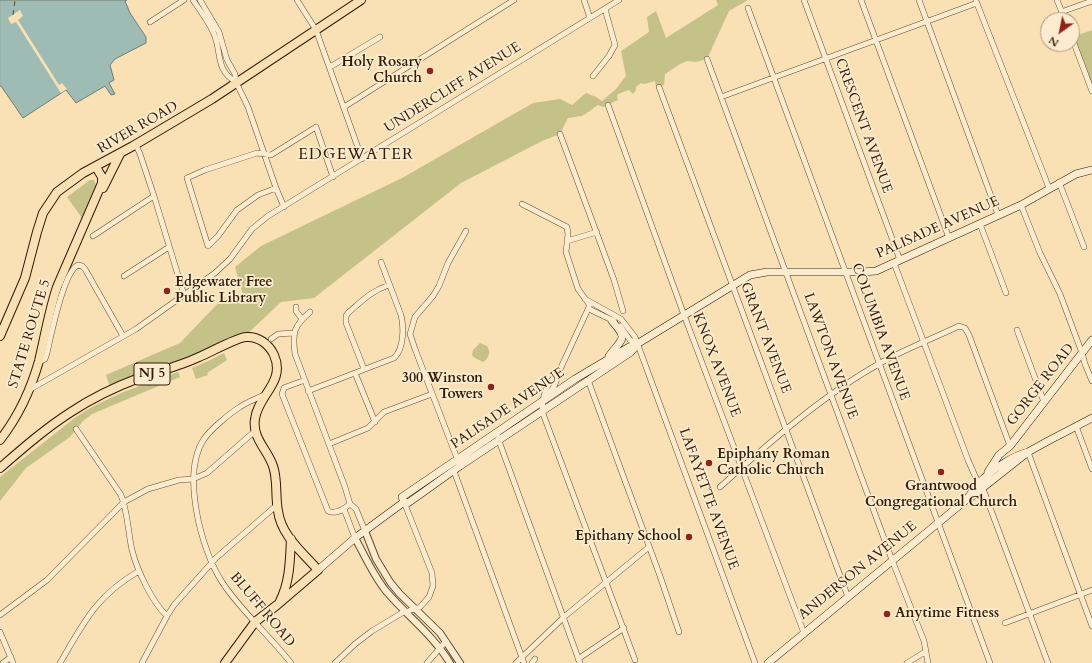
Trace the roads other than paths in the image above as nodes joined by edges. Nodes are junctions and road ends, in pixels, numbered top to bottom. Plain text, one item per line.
1 (184, 0) edge
2 (193, 0) edge
3 (200, 0) edge
4 (297, 0) edge
5 (361, 0) edge
6 (514, 0) edge
7 (584, 0) edge
8 (619, 0) edge
9 (804, 0) edge
10 (861, 0) edge
11 (919, 0) edge
12 (1057, 0) edge
13 (1092, 0) edge
14 (976, 1) edge
15 (748, 8) dead end
16 (605, 9) junction
17 (1062, 12) joint
18 (590, 18) junction
19 (150, 22) dead end
20 (927, 22) junction
21 (316, 30) junction
22 (380, 37) dead end
23 (876, 40) junction
24 (1077, 52) edge
25 (707, 59) dead end
26 (826, 59) junction
27 (330, 67) junction
28 (593, 76) dead end
29 (773, 78) junction
30 (236, 82) junction
31 (659, 87) dead end
32 (1092, 91) edge
33 (721, 98) junction
34 (608, 105) dead end
35 (344, 107) junction
36 (560, 134) dead end
37 (136, 145) junction
38 (265, 153) junction
39 (120, 154) junction
40 (362, 159) junction
41 (96, 167) junction
42 (1092, 170) edge
43 (333, 177) junction
44 (1059, 182) junction
45 (276, 188) junction
46 (1049, 188) junction
47 (98, 195) junction
48 (154, 196) junction
49 (522, 204) dead end
50 (1021, 205) junction
51 (284, 207) junction
52 (998, 215) junction
53 (980, 224) junction
54 (466, 231) dead end
55 (597, 232) junction
56 (93, 236) dead end
57 (949, 238) junction
58 (567, 241) junction
59 (169, 247) junction
60 (1084, 247) dead end
61 (897, 261) junction
62 (381, 262) dead end
63 (786, 272) junction
64 (845, 272) junction
65 (124, 276) dead end
66 (389, 285) junction
67 (732, 286) junction
68 (1006, 293) dead end
69 (184, 295) junction
70 (585, 299) junction
71 (296, 307) dead end
72 (589, 309) junction
73 (624, 311) dead end
74 (310, 312) dead end
75 (684, 315) junction
76 (302, 319) junction
77 (612, 321) junction
78 (1017, 330) dead end
79 (294, 332) junction
80 (0, 336) edge
81 (122, 336) junction
82 (271, 339) dead end
83 (1092, 340) edge
84 (924, 342) junction
85 (637, 344) junction
86 (1082, 353) junction
87 (604, 361) junction
88 (38, 362) junction
89 (879, 364) junction
90 (364, 369) junction
91 (355, 373) junction
92 (305, 380) junction
93 (588, 380) junction
94 (1092, 381) edge
95 (29, 390) junction
96 (308, 391) junction
97 (267, 394) junction
98 (432, 394) junction
99 (832, 394) junction
100 (542, 401) junction
101 (1044, 402) junction
102 (542, 411) junction
103 (1092, 418) edge
104 (375, 422) junction
105 (1076, 426) junction
106 (76, 429) dead end
107 (500, 430) junction
108 (786, 430) junction
109 (255, 431) junction
110 (0, 440) edge
111 (499, 441) junction
112 (329, 444) junction
113 (1010, 446) junction
114 (1028, 452) junction
115 (459, 463) junction
116 (1001, 465) junction
117 (0, 468) edge
118 (742, 468) junction
119 (1092, 469) edge
120 (454, 471) junction
121 (996, 477) junction
122 (984, 478) junction
123 (193, 479) junction
124 (720, 486) dead end
125 (980, 486) junction
126 (124, 502) junction
127 (404, 502) junction
128 (350, 504) junction
129 (277, 505) junction
130 (344, 509) junction
131 (938, 523) junction
132 (364, 531) junction
133 (355, 538) junction
134 (291, 539) junction
135 (649, 547) junction
136 (892, 560) junction
137 (211, 563) junction
138 (318, 570) junction
139 (139, 571) junction
140 (607, 582) junction
141 (1092, 590) edge
142 (1080, 595) junction
143 (848, 596) junction
144 (277, 605) junction
145 (416, 609) junction
146 (406, 612) junction
147 (1030, 614) junction
148 (0, 615) edge
149 (166, 616) junction
150 (564, 617) junction
151 (255, 622) junction
152 (1005, 623) dead end
153 (1092, 626) edge
154 (624, 628) junction
155 (0, 632) edge
156 (679, 632) dead end
157 (804, 633) junction
158 (446, 641) junction
159 (440, 647) junction
160 (926, 652) junction
161 (12, 660) edge
162 (523, 660) edge
163 (635, 660) dead end
164 (579, 661) edge
165 (3, 663) edge
166 (60, 663) edge
167 (142, 663) edge
168 (225, 663) edge
169 (290, 663) edge
170 (335, 663) edge
171 (427, 663) edge
172 (450, 663) edge
173 (460, 663) edge
174 (516, 663) edge
175 (755, 663) edge
176 (768, 663) edge
177 (907, 663) edge
178 (928, 663) edge
179 (990, 663) edge
180 (1048, 663) edge

1 - 19 street
2 - 30 street
3 - 30 street
4 - 21 street
5 - 21 main road, RIVER ROAD
6 - 35 street
7 - 18 street
8 - 16 street, UNDERCLIFF AVENUE
9 - 26 street, CRESCENT AVENUE
10 - 23 street
11 - 20 street
12 - 17 street
13 - 17 street
14 - 20 street
14 - 46 street
15 - 29 street, COLUMBIA AVENUE
16 - 18 street, UNDERCLIFF AVENUE
16 - 28 street
18 - 40 street, UNDERCLIFF AVENUE
20 - 23 street
20 - 52 street
21 - 27 street
21 - 30 main road, RIVER ROAD
22 - 27 street
23 - 26 street
23 - 57 street
24 - 32 street
25 - 33 street, LAWTON AVENUE
26 - 29 street
26 - 61 street, CRESCENT AVENUE
27 - 35 street
29 - 33 street
29 - 64 street, COLUMBIA AVENUE
30 - 37 main road, RIVER ROAD
30 - 38 street
31 - 67 street, GRANT AVENUE
33 - 63 street, LAWTON AVENUE
34 - 75 street, KNOX AVENUE
35 - 40 street
36 - 55 street
37 - 39 main road, RIVER ROAD
37 - 48 street
38 - 43 street
38 - 45 street
38 - 45 street
39 - 41 main road, RIVER ROAD
39 - 47 main road
40 - 43 street, UNDERCLIFF AVENUE
41 - 47 main road, STATE ROUTE 5
41 - 80 main road, RIVER ROAD
42 - 44 main road, PALISADE AVENUE
43 - 51 street, UNDERCLIFF AVENUE
44 - 46 main road, PALISADE AVENUE
44 - 60 street
45 - 51 street
46 - 50 main road, PALISADE AVENUE
47 - 88 main road, STATE ROUTE 5
48 - 56 street
48 - 59 street
49 - 58 street
50 - 52 main road, PALISADE AVENUE
50 - 86 street
51 - 69 street, UNDERCLIFF AVENUE
52 - 53 main road, PALISADE AVENUE
53 - 57 main road, PALISADE AVENUE
53 - 68 street
54 - 98 street
55 - 58 street
55 - 73 street
57 - 61 main road, PALISADE AVENUE
58 - 70 street
59 - 65 street
59 - 69 street
61 - 64 main road, PALISADE AVENUE
61 - 84 street, CRESCENT AVENUE
62 - 66 street
63 - 64 main road, PALISADE AVENUE
63 - 67 main road, PALISADE AVENUE
63 - 99 street, LAWTON AVENUE
64 - 89 street, COLUMBIA AVENUE
66 - 90 street
66 - 90 street
67 - 75 main road, PALISADE AVENUE
67 - 108 street, GRANT AVENUE
69 - 81 street, UNDERCLIFF AVENUE
70 - 72 street
70 - 85 street, LAFAYETTE AVENUE
71 - 76 street
72 - 77 street
72 - 100 street
74 - 76 street
75 - 85 main road, PALISADE AVENUE
75 - 118 street, KNOX AVENUE
76 - 79 street
77 - 85 street
77 - 87 main road
78 - 101 street
79 - 82 street
79 - 92 street
81 - 88 street
81 - 95 street, UNDERCLIFF AVENUE
83 - 86 main road, GORGE ROAD
84 - 89 street
84 - 113 street
84 - 125 street, CRESCENT AVENUE
85 - 87 main road, PALISADE AVENUE
85 - 93 main road, PALISADE AVENUE
85 - 175 street, LAFAYETTE AVENUE
86 - 94 street
86 - 101 main road, GORGE ROAD
87 - 93 main road
87 - 100 main road, PALISADE AVENUE
88 - 95 main road, STATE ROUTE 5
89 - 99 street
89 - 131 street, COLUMBIA AVENUE
90 - 91 street
91 - 96 street
91 - 104 street
92 - 96 street
92 - 130 street
93 - 102 main road, PALISADE AVENUE
93 - 135 street
95 - 110 main road, STATE ROUTE 5
96 - 112 street
97 - 109 main road, NJ 5
97 - 117 main road, NJ 5
97 - 123 street, BLUFF ROAD
98 - 104 street
98 - 115 street
99 - 108 street
99 - 136 street, LAWTON AVENUE
100 - 102 street
100 - 107 main road, PALISADE AVENUE
101 - 113 main road, GORGE ROAD
102 - 111 main road, PALISADE AVENUE
102 - 140 street
103 - 105 main road, ANDERSON AVENUE
104 - 112 street
105 - 114 main road, ANDERSON AVENUE
105 - 119 street
106 - 126 street
107 - 111 street
107 - 115 main road, PALISADE AVENUE
108 - 118 street
108 - 143 street, GRANT AVENUE
109 - 123 street
109 - 129 main road, NJ 5
111 - 115 main road, PALISADE AVENUE
111 - 150 street
112 - 128 street
113 - 116 main road, GORGE ROAD
113 - 122 main road, GORGE ROAD
114 - 116 main road, ANDERSON AVENUE
114 - 121 main road, ANDERSON AVENUE
114 - 142 street
115 - 120 main road, PALISADE AVENUE
115 - 127 main road, PALISADE AVENUE
116 - 121 main road, GORGE ROAD
116 - 122 main road, ANDERSON AVENUE
118 - 124 street
118 - 157 street, KNOX AVENUE
120 - 127 main road, PALISADE AVENUE
120 - 162 street
121 - 125 main road, ANDERSON AVENUE
122 - 125 main road, ANDERSON AVENUE
123 - 126 street
123 - 137 street, BLUFF ROAD
125 - 131 main road, ANDERSON AVENUE
125 - 147 street, CRESCENT AVENUE
126 - 139 street
126 - 148 street
127 - 132 main road, PALISADE AVENUE
127 - 145 street
128 - 130 street
128 - 132 street
129 - 134 main road, NJ 5
129 - 137 street
130 - 133 street
131 - 136 main road, ANDERSON AVENUE
131 - 179 street, COLUMBIA AVENUE
132 - 133 main road, PALISADE AVENUE
132 - 145 street
133 - 138 main road, PALISADE AVENUE
133 - 146 street
134 - 138 main road, NJ 5
134 - 144 main road
135 - 140 street
135 - 156 street
136 - 143 main road, ANDERSON AVENUE
136 - 160 street, LAWTON AVENUE
137 - 149 street
137 - 151 street, BLUFF ROAD
138 - 144 main road, PALISADE AVENUE
139 - 149 street
139 - 166 street
140 - 150 street
140 - 154 street
141 - 142 street
142 - 147 street
142 - 153 street
143 - 157 main road, ANDERSON AVENUE
144 - 151 main road, PALISADE AVENUE
145 - 146 street
145 - 158 street
146 - 159 street
146 - 170 street
147 - 152 street
147 - 180 street, CRESCENT AVENUE
149 - 167 street
150 - 162 street
150 - 164 street
151 - 168 main road, PALISADE AVENUE
151 - 169 street, BLUFF ROAD
154 - 163 street
154 - 164 street
155 - 161 street
157 - 176 main road, ANDERSON AVENUE
158 - 159 street
158 - 173 street
159 - 171 street
159 - 172 street
160 - 177 street
160 - 178 street, LAWTON AVENUE
161 - 165 street
162 - 174 street

